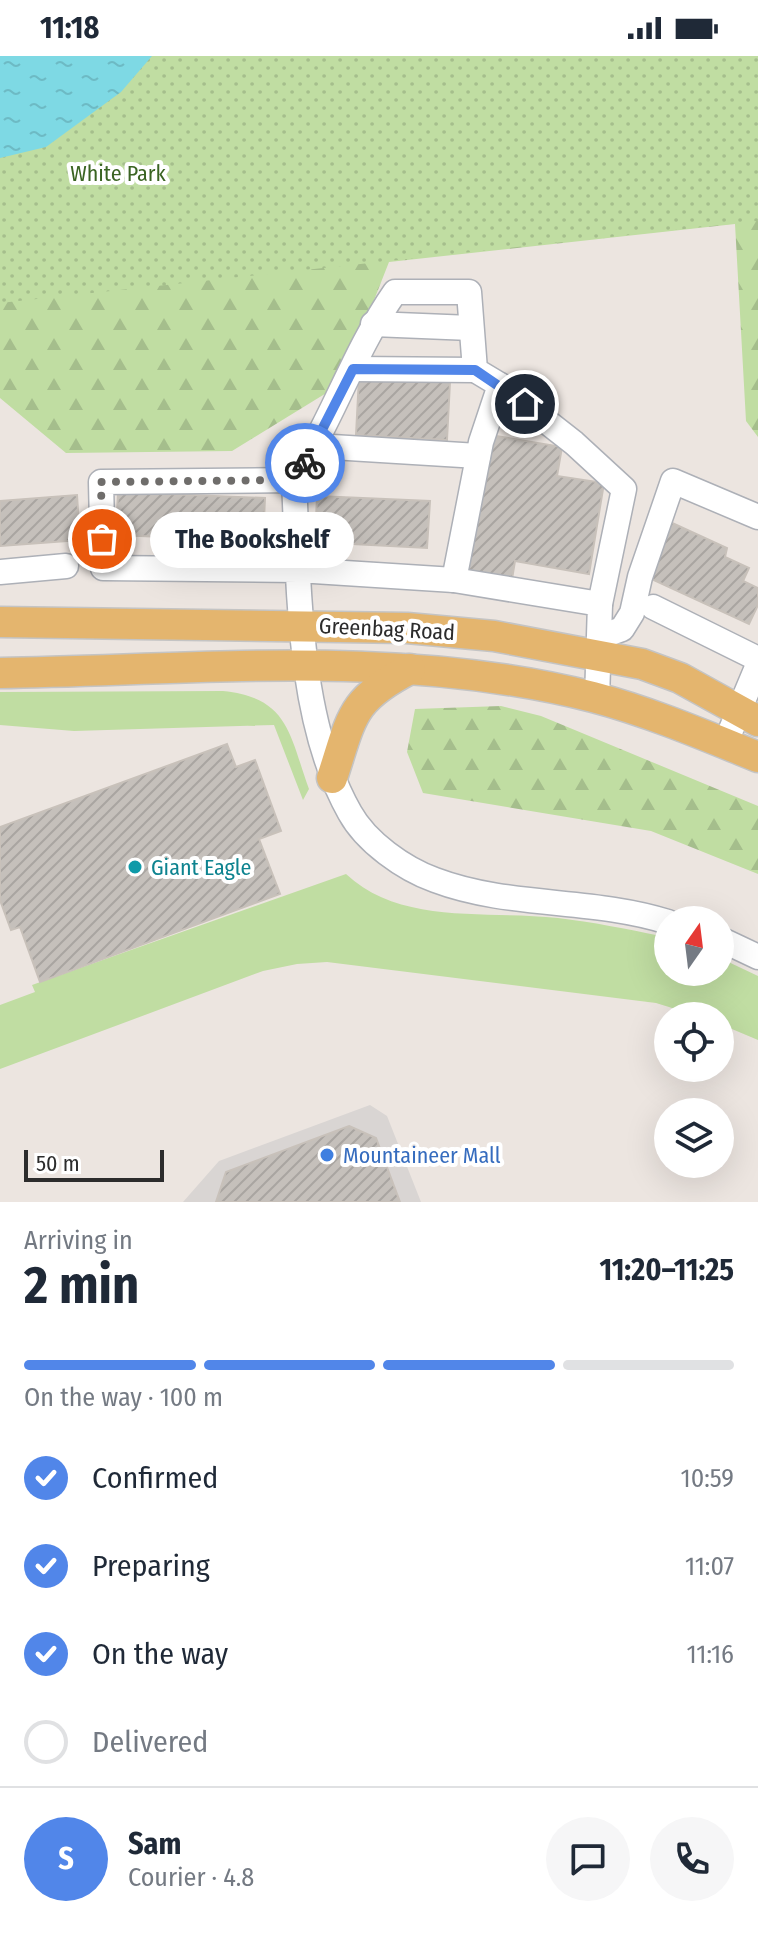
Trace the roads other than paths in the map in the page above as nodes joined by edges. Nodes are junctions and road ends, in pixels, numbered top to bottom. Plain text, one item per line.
1 (373, 324) junction
2 (471, 328) junction
3 (353, 369) junction
4 (475, 370) junction
5 (500, 385) junction
6 (316, 446) junction
7 (478, 456) junction
8 (294, 480) junction
9 (758, 517) edge
10 (66, 566) dead end
11 (298, 570) junction
12 (0, 572) edge
13 (454, 580) junction
14 (600, 604) junction
15 (653, 607) dead end
16 (0, 622) edge
17 (304, 625) junction
18 (600, 645) junction
19 (758, 662) edge
20 (308, 668) junction
21 (410, 669) junction
22 (0, 673) edge
23 (597, 699) junction
24 (750, 716) edge
25 (725, 744) junction
26 (758, 757) edge
27 (332, 778) junction
28 (654, 919) edge
29 (734, 946) edge
30 (758, 957) edge

1 - 2 lane
1 - 2 lane
1 - 3 lane
2 - 4 lane
3 - 4 lane
3 - 6 lane
4 - 5 lane
5 - 7 lane
5 - 14 lane
6 - 7 lane
6 - 8 lane
7 - 13 lane
8 - 11 lane
8 - 11 lane
9 - 18 lane
10 - 12 lane
11 - 13 lane
11 - 17 lane
13 - 14 lane
14 - 18 lane
15 - 19 lane
16 - 17 main road, Greenbag Road
17 - 18 main road, Greenbag Road
17 - 20 lane
18 - 23 lane
18 - 24 main road, Greenbag Road
19 - 24 lane
20 - 21 main road, Greenbag Road
20 - 22 main road, Greenbag Road
20 - 27 lane
21 - 23 main road, Greenbag Road
21 - 27 main road
23 - 25 main road, Greenbag Road
24 - 25 lane
25 - 26 main road, Greenbag Road
27 - 28 lane
29 - 30 lane

